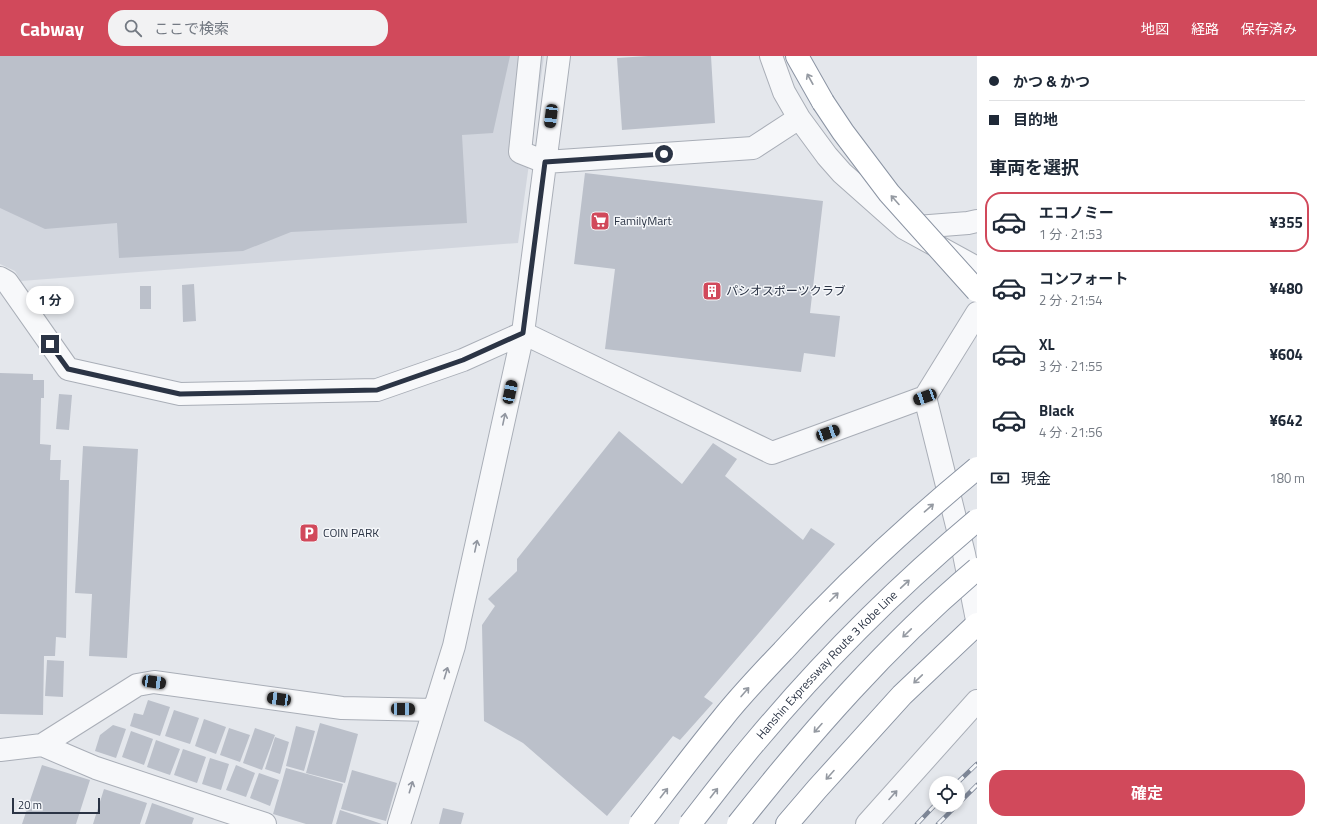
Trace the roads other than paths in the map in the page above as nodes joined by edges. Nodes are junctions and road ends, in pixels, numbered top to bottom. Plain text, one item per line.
1 (530, 56) edge
2 (559, 56) edge
3 (771, 56) edge
4 (797, 56) edge
5 (799, 118) junction
6 (545, 162) junction
7 (977, 221) edge
8 (904, 228) junction
9 (977, 268) edge
10 (0, 278) edge
11 (977, 292) edge
12 (977, 313) edge
13 (523, 333) junction
14 (925, 397) junction
15 (977, 468) edge
16 (977, 520) edge
17 (973, 558) edge
18 (977, 620) edge
19 (977, 624) edge
20 (977, 700) edge
21 (434, 710) junction
22 (42, 745) junction
23 (0, 750) edge
24 (264, 824) edge
25 (399, 824) edge
26 (640, 824) edge
27 (690, 824) edge
28 (738, 824) edge
29 (787, 824) edge
30 (867, 824) edge

1 - 6 street
2 - 6 street
3 - 5 street
11 -> 4 highway, bridge
5 - 6 street
5 - 8 street
6 - 13 street
7 - 8 street
8 - 9 street
10 - 13 street
12 - 14 street
13 - 14 street
21 -> 13 street
14 - 17 street
26 -> 15 highway, bridge
27 -> 16 highway, Hanshin Expressway Route 3 Kobe Line, bridge
17 - 18 street
17 -> 28 highway, bridge
19 -> 29 highway
30 -> 20 street
21 - 22 street
25 -> 21 street
22 - 23 street
22 - 24 street

